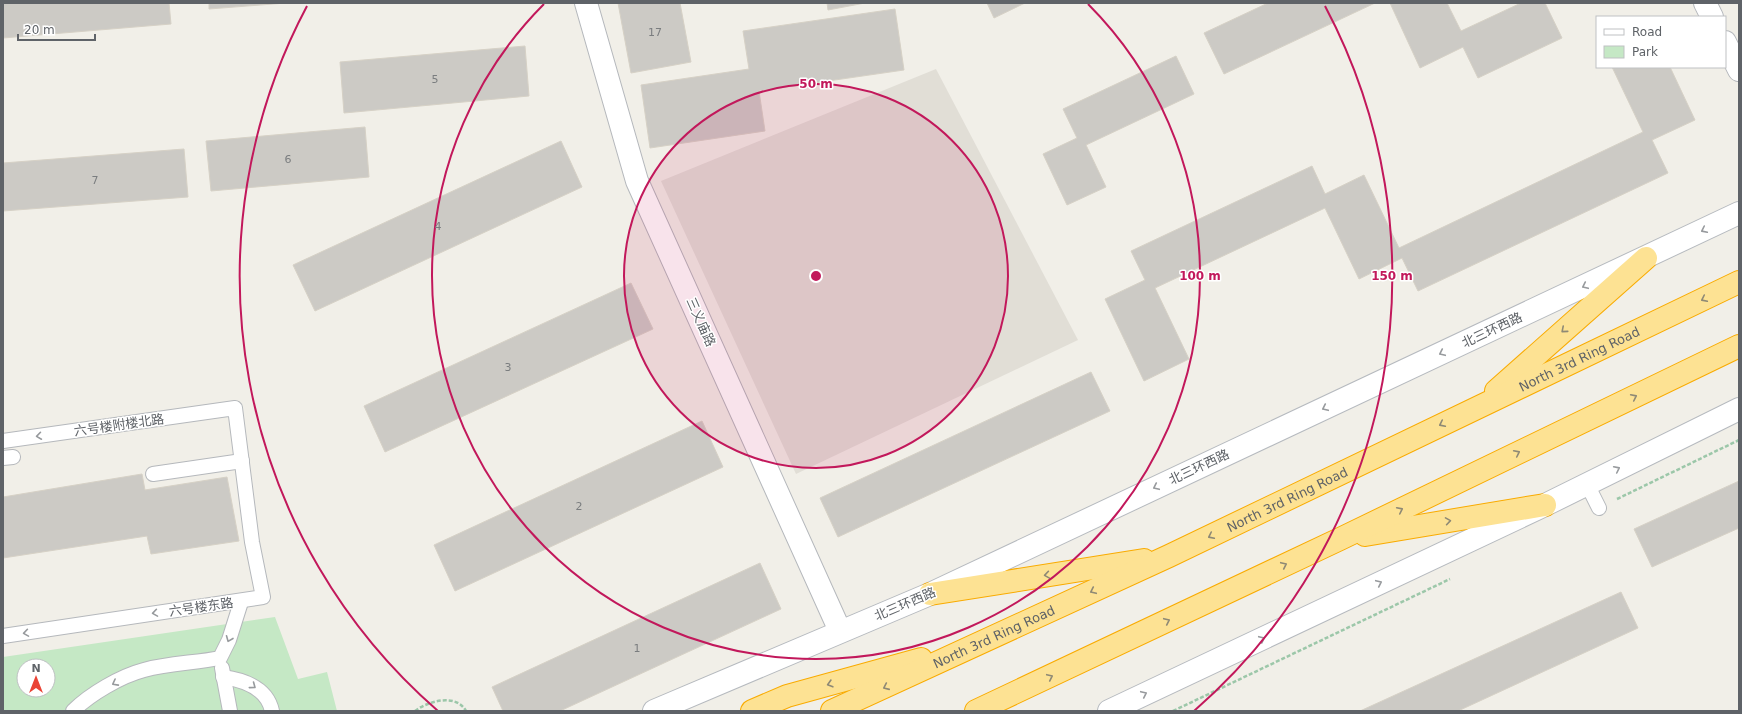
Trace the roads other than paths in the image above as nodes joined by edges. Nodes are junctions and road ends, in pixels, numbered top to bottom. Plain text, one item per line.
1 (586, 3) edge
2 (1705, 3) edge
3 (1712, 16) edge
4 (1726, 44) edge
5 (1739, 70) edge
6 (1739, 213) edge
7 (1646, 258) junction
8 (1739, 282) edge
9 (1739, 346) edge
10 (235, 408) joint
11 (1477, 408) junction
12 (1739, 409) edge
13 (3, 441) edge
14 (242, 461) junction
15 (153, 474) dead end
16 (1587, 484) junction
17 (1545, 505) junction
18 (1599, 508) dead end
19 (1340, 539) junction
20 (1169, 556) junction
21 (930, 594) junction
22 (241, 602) junction
23 (840, 632) junction
24 (3, 636) edge
25 (989, 640) junction
26 (220, 658) junction
27 (223, 677) junction
28 (1018, 692) junction
29 (73, 711) edge
30 (230, 711) edge
31 (272, 711) edge
32 (654, 711) edge
33 (752, 711) edge
34 (832, 711) edge
35 (976, 711) edge
36 (998, 711) edge
37 (1109, 711) edge

1 - 23 street, 三义庙路
2 - 3 street
4 - 5 street
6 -> 7 street, 北三环西路
7 -> 11 highway
7 -> 21 street, 北三环西路
8 -> 11 highway, North 3rd Ring Road
19 -> 9 highway
10 -> 13 lane, 六号楼附楼北路
10 - 14 lane, 六号楼东路
11 -> 20 highway, North 3rd Ring Road
16 -> 12 street
14 - 15 lane
14 - 22 lane, 六号楼东路
16 - 17 street
16 - 18 lane
19 -> 17 highway
37 -> 17 street
28 -> 19 highway
20 -> 21 highway
20 -> 25 highway, North 3rd Ring Road
21 - 23 street, 北三环西路
22 -> 24 lane, 六号楼东路
22 -> 26 lane
23 - 32 street, 北三环西路
25 -> 33 highway
25 -> 34 highway, North 3rd Ring Road
26 - 27 lane
26 -> 29 lane
27 - 30 lane
27 -> 31 lane
28 - 35 highway
28 - 36 highway

